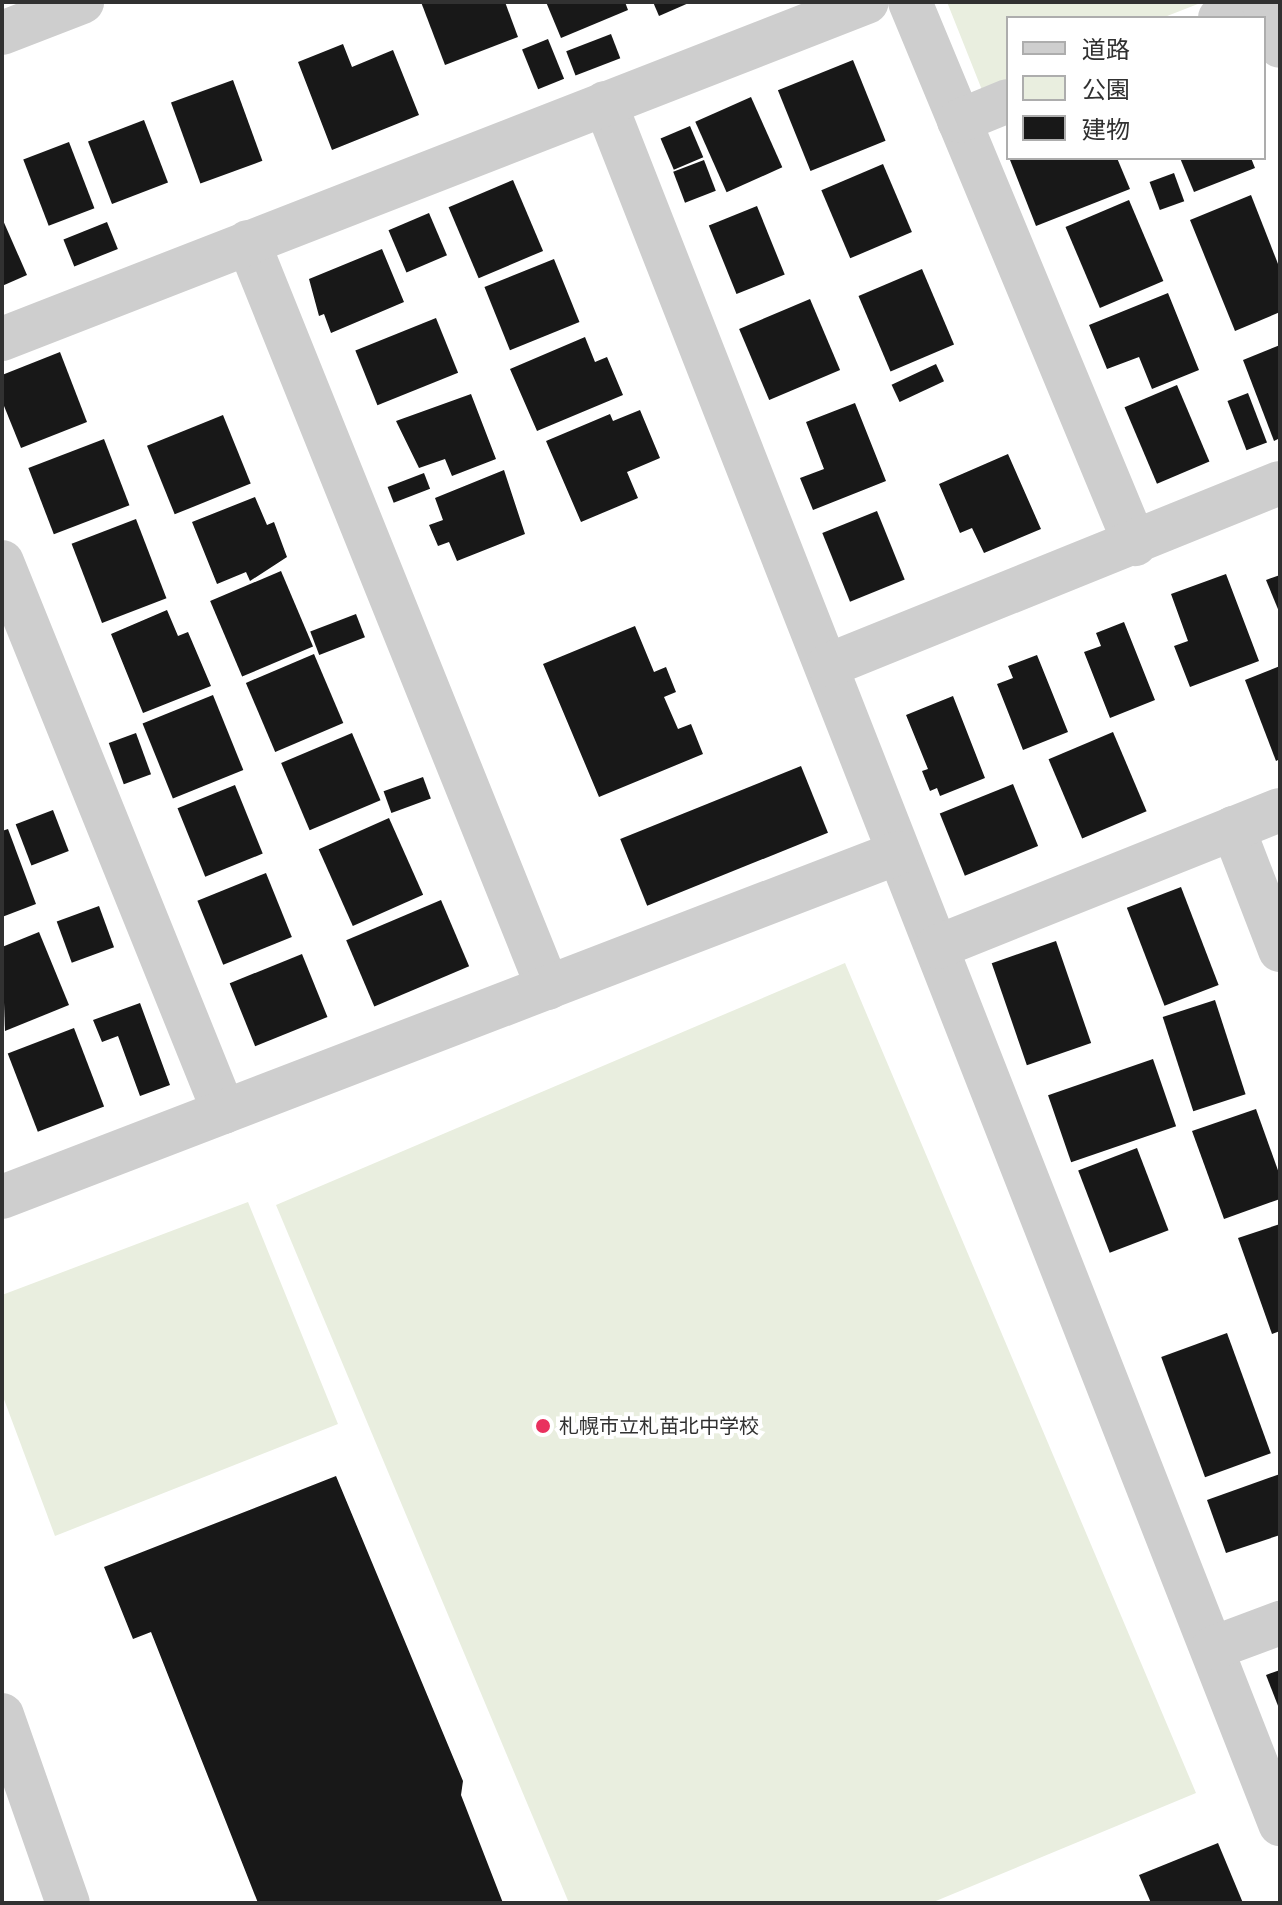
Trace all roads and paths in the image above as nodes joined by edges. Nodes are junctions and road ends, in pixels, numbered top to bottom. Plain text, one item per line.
1 (82, 2) edge
2 (867, 2) edge
3 (910, 2) edge
4 (1225, 16) edge
5 (2, 33) edge
6 (1280, 46) edge
7 (1006, 102) edge
8 (605, 103) junction
9 (959, 121) junction
10 (248, 242) junction
11 (2, 339) edge
12 (1280, 483) edge
13 (1135, 544) junction
14 (2, 562) edge
15 (829, 665) junction
16 (1280, 810) edge
17 (1233, 828) junction
18 (897, 853) junction
19 (937, 947) junction
20 (1280, 950) edge
21 (548, 988) junction
22 (224, 1112) junction
23 (2, 1197) edge
24 (1280, 1623) edge
25 (1213, 1648) junction
26 (2, 1715) edge
27 (1280, 1824) edge
28 (54, 1899) edge

1 - 5 street
2 - 8 street
3 - 9 street
4 - 6 street
7 - 9 street
8 - 10 street
8 - 15 street
9 - 13 street
10 - 11 street
10 - 21 street
12 - 13 street
13 - 15 street
14 - 22 street
15 - 18 street
16 - 17 street
17 - 19 street
17 - 20 street
18 - 19 street
18 - 21 street
19 - 25 street
21 - 22 street
22 - 23 street
24 - 25 street
25 - 27 street
26 - 28 street

